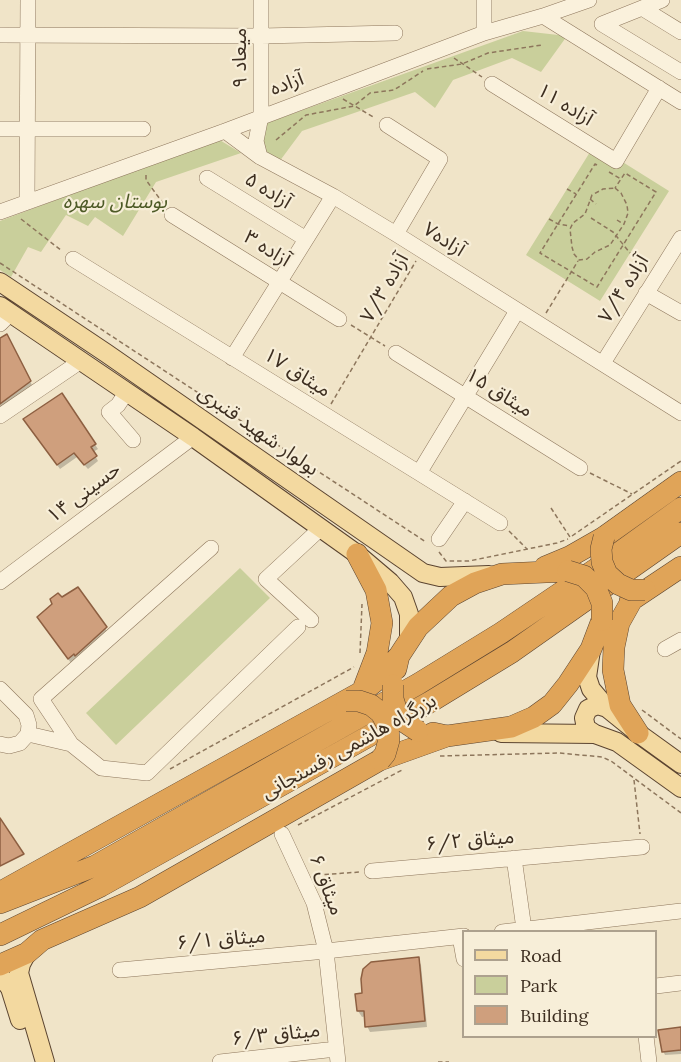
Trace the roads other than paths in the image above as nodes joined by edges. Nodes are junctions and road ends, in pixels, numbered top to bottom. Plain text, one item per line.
1 (28, 0) edge
2 (261, 0) edge
3 (484, 0) edge
4 (588, 0) edge
5 (662, 0) edge
6 (642, 8) junction
7 (543, 16) junction
8 (680, 31) edge
9 (395, 33) dead end
10 (484, 33) junction
11 (0, 35) edge
12 (28, 35) junction
13 (261, 36) junction
14 (681, 72) edge
15 (492, 84) road end
16 (659, 88) junction
17 (681, 102) edge
18 (261, 116) junction
19 (387, 126) road end
20 (0, 129) edge
21 (28, 129) junction
22 (143, 129) dead end
23 (225, 131) junction
24 (260, 157) junction
25 (207, 178) dead end
26 (333, 196) junction
27 (27, 202) junction
28 (4, 210) edge
29 (172, 215) road end
30 (396, 234) junction
31 (681, 238) edge
32 (306, 239) junction
33 (73, 259) road end
34 (0, 282) edge
35 (279, 282) junction
36 (646, 293) junction
37 (517, 311) junction
38 (681, 313) edge
39 (4, 314) edge
40 (339, 319) road end
41 (396, 353) road end
42 (232, 358) junction
43 (81, 361) junction
44 (603, 363) junction
45 (125, 391) junction
46 (466, 397) junction
47 (681, 413) edge
48 (0, 416) edge
49 (204, 420) junction
50 (193, 437) junction
51 (133, 440) dead end
52 (580, 468) road end
53 (419, 473) junction
54 (681, 482) edge
55 (465, 501) junction
56 (681, 508) edge
57 (500, 523) road end
58 (321, 528) junction
59 (681, 533) edge
60 (604, 537) junction
61 (440, 538) dead end
62 (211, 548) dead end
63 (357, 554) junction
64 (681, 567) edge
65 (535, 571) junction
66 (502, 574) junction
67 (0, 582) edge
68 (639, 594) junction
69 (597, 634) junction
70 (681, 640) edge
71 (404, 648) junction
72 (665, 649) dead end
73 (0, 689) edge
74 (354, 696) junction
75 (607, 708) junction
76 (0, 709) edge
77 (18, 709) junction
78 (475, 733) junction
79 (638, 733) junction
80 (28, 734) junction
81 (595, 734) junction
82 (447, 736) junction
83 (71, 744) junction
84 (3, 747) edge
85 (380, 760) junction
86 (681, 764) edge
87 (681, 788) edge
88 (282, 834) road end
89 (88, 843) junction
90 (642, 847) road end
91 (514, 858) junction
92 (372, 871) road end
93 (0, 880) edge
94 (0, 892) edge
95 (0, 903) edge
96 (681, 911) edge
97 (636, 924) edge
98 (524, 929) junction
99 (517, 930) edge
100 (0, 935) edge
101 (462, 936) edge
102 (34, 946) junction
103 (0, 949) edge
104 (326, 951) junction
105 (9, 969) edge
106 (120, 970) dead end
107 (0, 975) edge
108 (681, 983) edge
109 (657, 986) edge
110 (646, 1038) edge
111 (337, 1055) edge
112 (34, 1062) edge
113 (45, 1062) edge
114 (220, 1062) edge
115 (649, 1062) edge

1 - 12 street
2 - 13 street, میعاد ۹
3 - 10 street
4 - 7 street, آزاده
5 - 6 street
6 - 8 street
6 - 14 street
7 - 10 street, آزاده
7 - 16 street
9 - 13 street
10 - 18 street, آزاده
11 - 12 street
12 - 13 street
12 - 21 street
13 - 18 street, میعاد ۹
15 - 16 street, آزاده ۱۱
16 - 17 street
18 - 23 street, آزاده
18 - 24 street, میعاد ۹
19 - 30 street
20 - 21 street
21 - 22 street
21 - 27 street
23 - 24 street, آزاده۷
23 - 27 street, آزاده
24 - 26 street, آزاده۷
25 - 32 street, آزاده ۵
26 - 30 street, آزاده۷
26 - 32 street
27 - 28 street, آزاده
29 - 35 street, آزاده ۳
30 - 37 street, آزاده۷
31 - 36 street, آزاده ۷/۴
32 - 35 street
33 - 42 street, میثاق ۱۷
34 - 49 main road, بولوار شهید قنبری
35 - 40 street, آزاده ۳
35 - 42 street
36 - 38 street
36 - 44 street, آزاده ۷/۴
37 - 44 street, آزاده۷
37 - 46 street
39 - 43 main road
41 - 46 street, میثاق ۱۵
42 - 53 street, میثاق ۱۷
43 - 45 main road
43 - 48 street
44 - 47 street, آزاده۷
45 - 50 main road
45 - 51 street
46 - 52 street, میثاق ۱۵
46 - 53 street
49 - 50 main road
49 - 66 main road, بولوار شهید قنبری
50 - 58 main road
50 - 67 street, حسینی ۱۴
53 - 55 street, میثاق ۱۷
54 - 60 highway
55 - 57 street, میثاق ۱۷
55 - 61 street
56 - 95 highway, بزرگراه هاشمی رفسنجانی
58 - 63 main road
58 - 83 street
59 - 100 highway, بزرگراه هاشمی رفسنجانی
60 - 65 highway
60 - 68 highway, bridge
62 - 83 street
63 - 71 main road
63 - 74 highway
64 - 68 highway
65 - 66 highway
65 - 69 highway, bridge
66 - 71 highway
68 - 69 highway
68 - 79 highway
69 - 75 main road
69 - 78 highway
70 - 72 street
71 - 74 highway
71 - 82 highway, bridge
73 - 77 street
74 - 85 highway, bridge
74 - 89 highway
75 - 79 main road
75 - 81 main road
76 - 77 street
77 - 80 street
78 - 81 main road
78 - 82 highway
79 - 86 main road
80 - 83 street
80 - 84 street
81 - 87 main road
82 - 85 highway
85 - 102 highway
88 - 104 street, میثاق ۶
89 - 93 street
89 - 94 highway
90 - 91 street, میثاق ۶/۲
91 - 92 street, میثاق ۶/۲
91 - 98 street
96 - 97 street
97 - 98 street
98 - 99 street
101 - 104 street, میثاق ۶/۱
102 - 103 highway
102 - 105 highway
104 - 106 street, میثاق ۶/۱
104 - 111 street, میثاق ۶
105 - 113 main road
107 - 112 main road
108 - 109 street
110 - 115 street
111 - 114 street, میثاق ۶/۳

